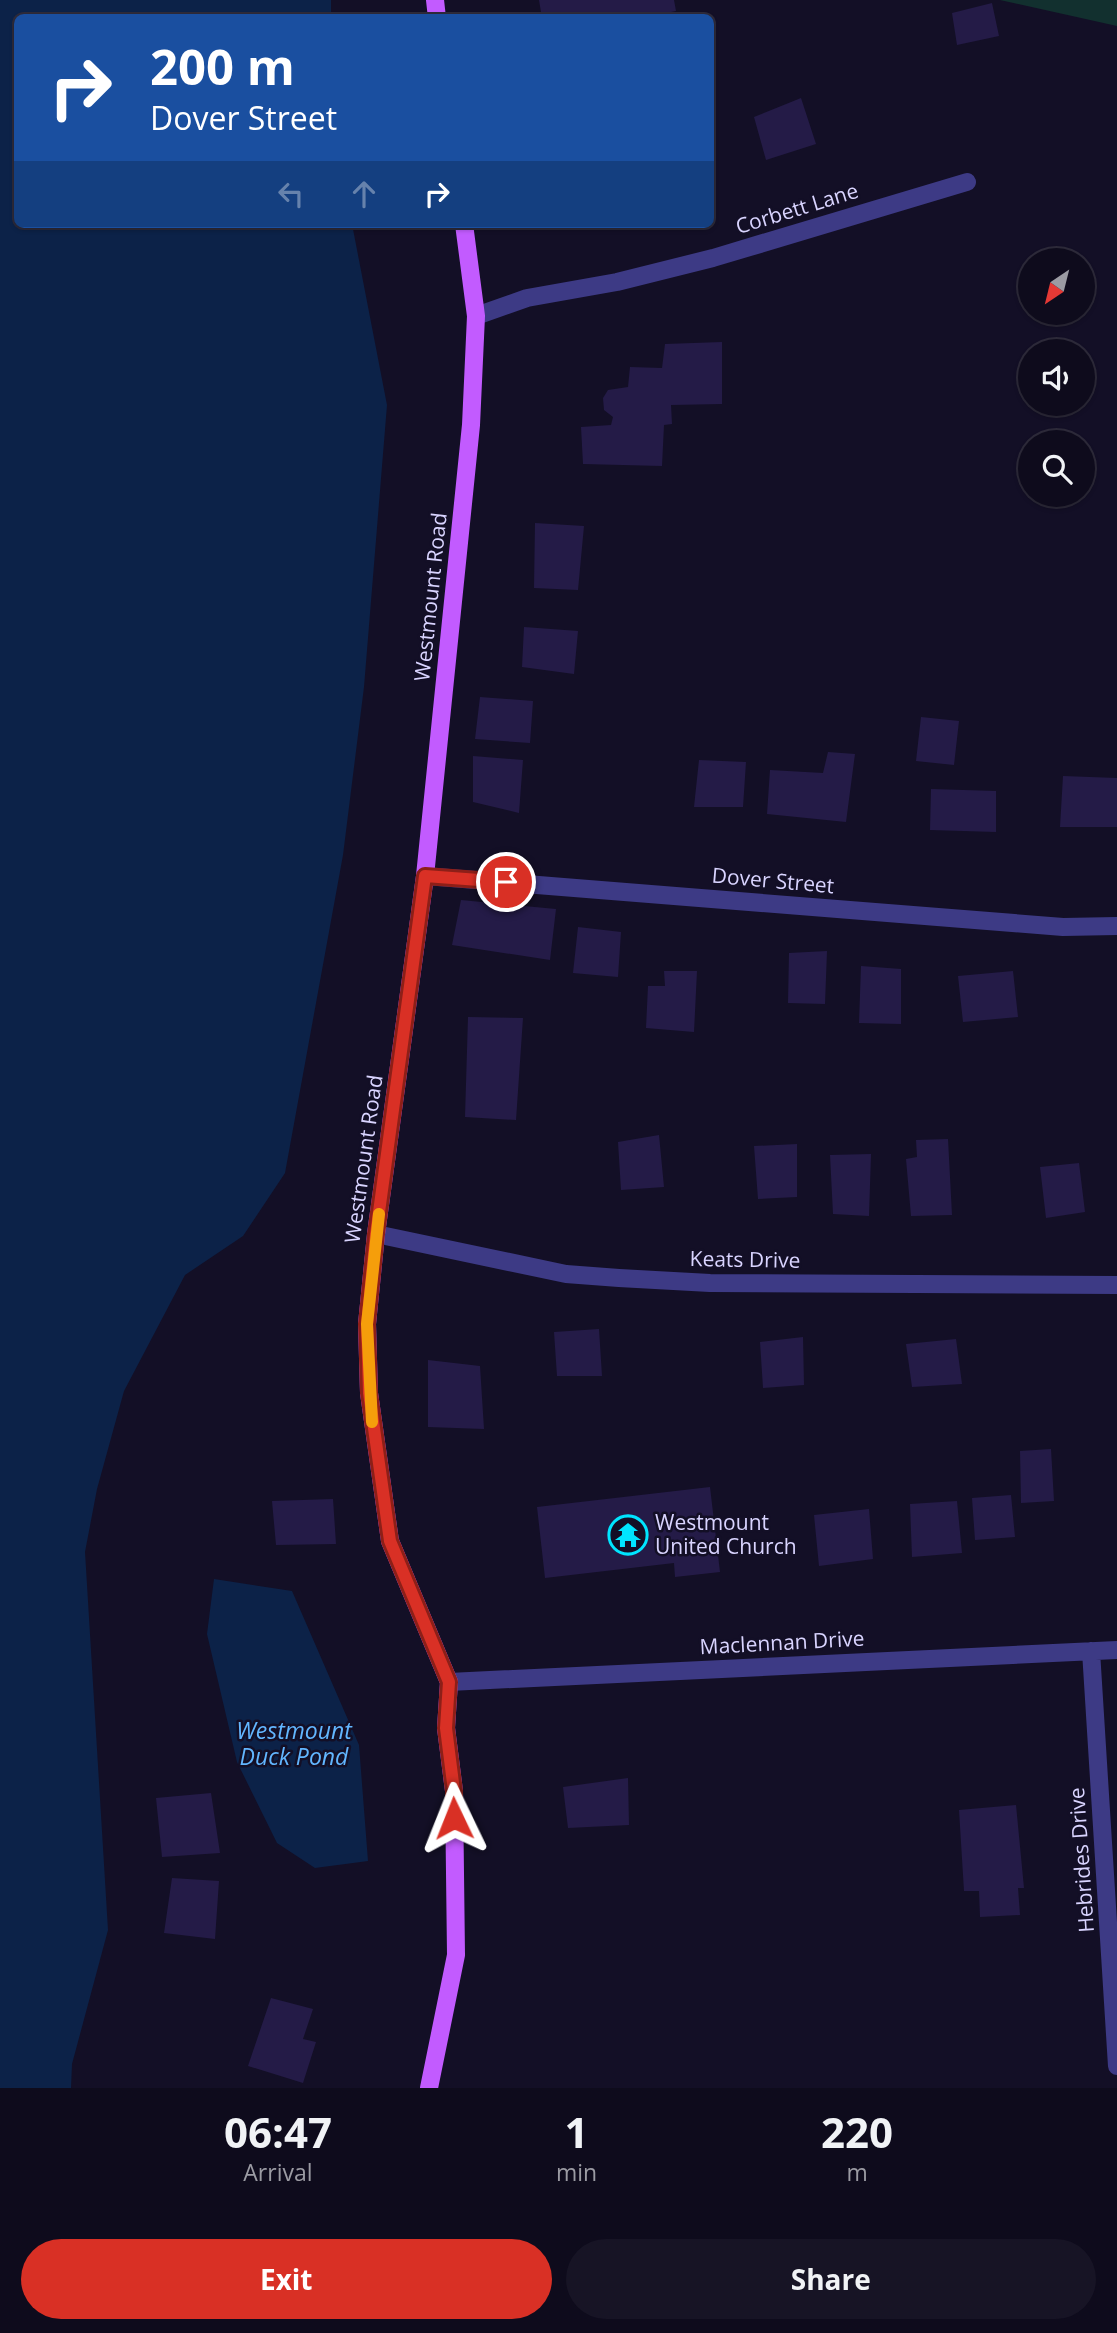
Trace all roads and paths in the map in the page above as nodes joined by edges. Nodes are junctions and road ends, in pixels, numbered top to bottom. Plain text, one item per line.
1 (967, 182) dead end
2 (465, 228) edge
3 (476, 316) junction
4 (425, 876) junction
5 (1117, 926) edge
6 (376, 1234) junction
7 (1117, 1285) edge
8 (1117, 1650) edge
9 (1091, 1651) junction
10 (449, 1682) junction
11 (1115, 1992) edge
12 (1117, 2066) edge
13 (429, 2088) edge

1 - 3 street, Corbett Lane
2 - 3 main road, Westmount Road
3 - 4 main road, Westmount Road
4 - 5 street, Dover Street
4 - 6 main road, Westmount Road
6 - 7 street, Keats Drive
6 - 10 main road, Westmount Road
8 - 9 street, Maclennan Drive
9 - 10 street, Maclennan Drive
9 - 11 street, Hebrides Drive
10 - 13 main road, Westmount Road
11 - 12 street, Hebrides Drive

